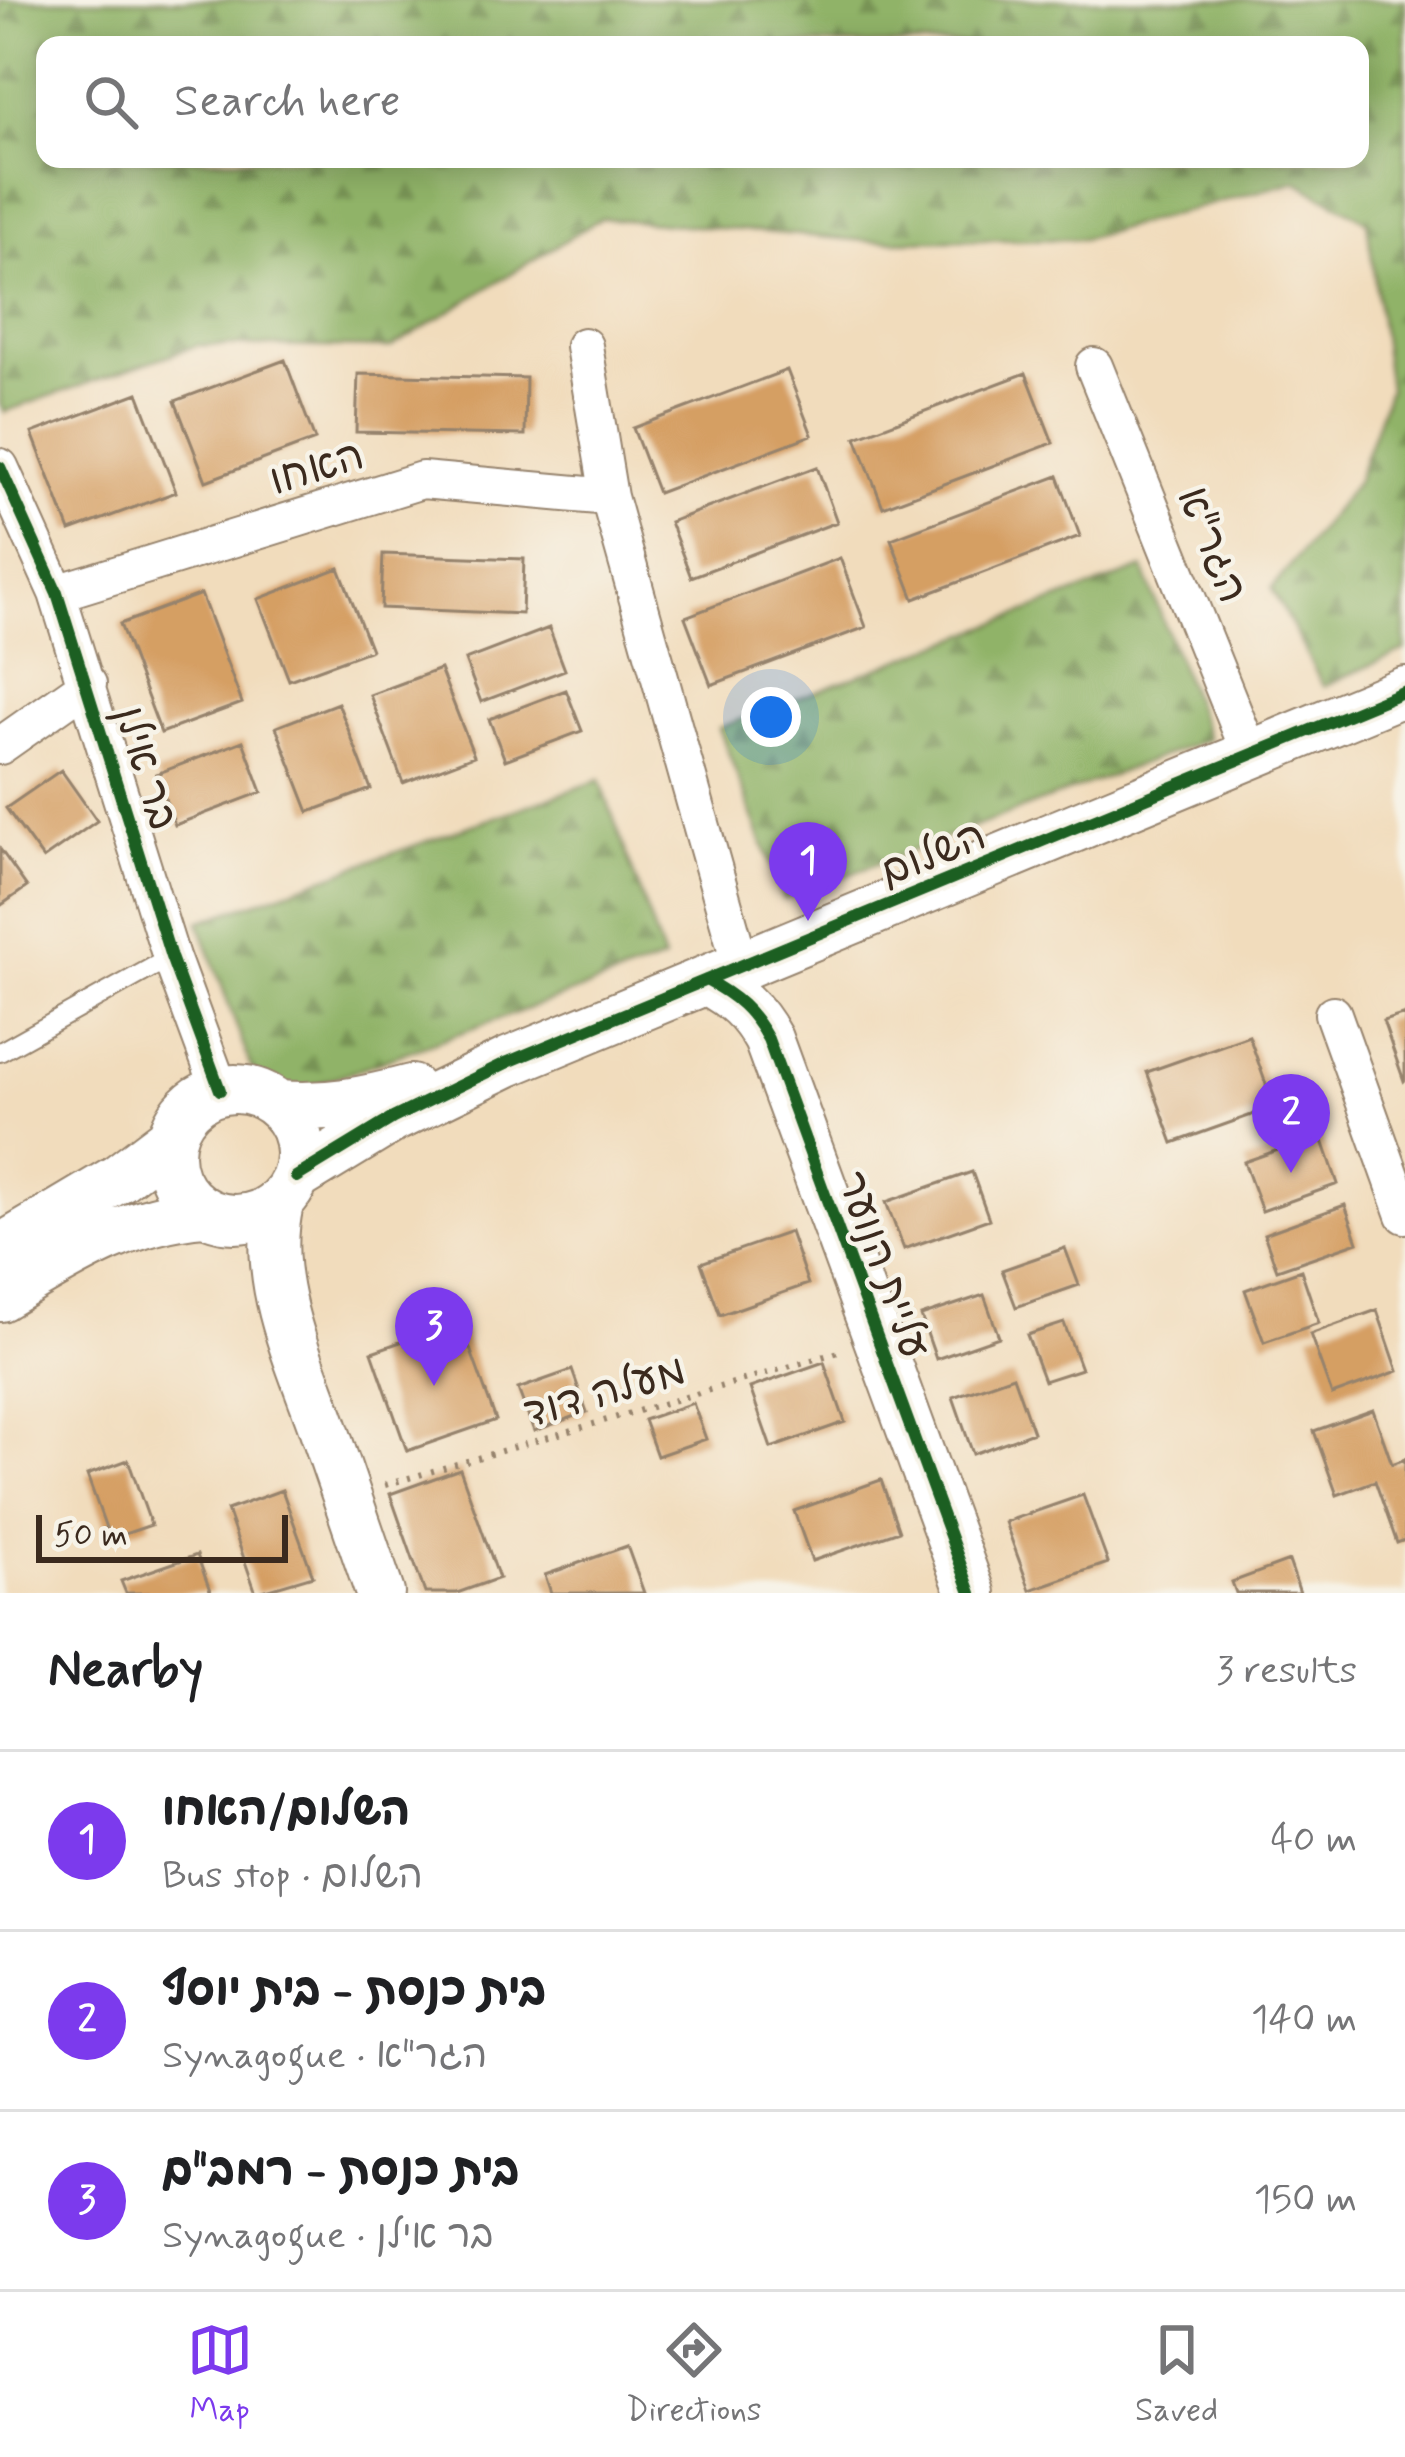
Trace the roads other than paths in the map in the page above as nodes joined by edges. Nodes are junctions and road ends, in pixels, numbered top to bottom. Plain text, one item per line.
1 (584, 346) dead end
2 (1094, 366) dead end
3 (0, 467) edge
4 (609, 496) junction
5 (57, 593) junction
6 (88, 684) junction
7 (1405, 691) edge
8 (0, 746) edge
9 (1251, 756) junction
10 (171, 958) junction
11 (724, 974) junction
12 (1334, 1014) dead end
13 (0, 1052) edge
14 (508, 1062) junction
15 (220, 1090) junction
16 (279, 1105) junction
17 (172, 1138) junction
18 (287, 1190) junction
19 (204, 1211) junction
20 (1405, 1215) edge
21 (0, 1249) edge
22 (0, 1297) edge
23 (380, 1593) edge
24 (971, 1593) edge

1 - 4 street
2 - 9 street, הגר"א
3 - 5 street, בר אילן
4 - 5 street, האחו
4 - 11 street
5 - 6 street, בר אילן
6 - 8 street
6 - 10 street, בר אילן
7 - 9 street, השלום
9 - 11 street, השלום
10 - 13 lane
10 - 15 street, בר אילן
11 - 14 street, השלום
11 - 24 street, עליית הנוער
12 - 20 street
14 - 16 street, השלום
14 - 18 street, השלום
15 - 16 street
15 - 17 street
16 - 18 street
17 - 19 street
17 - 21 street
18 - 19 street
18 - 23 street
19 - 22 street

